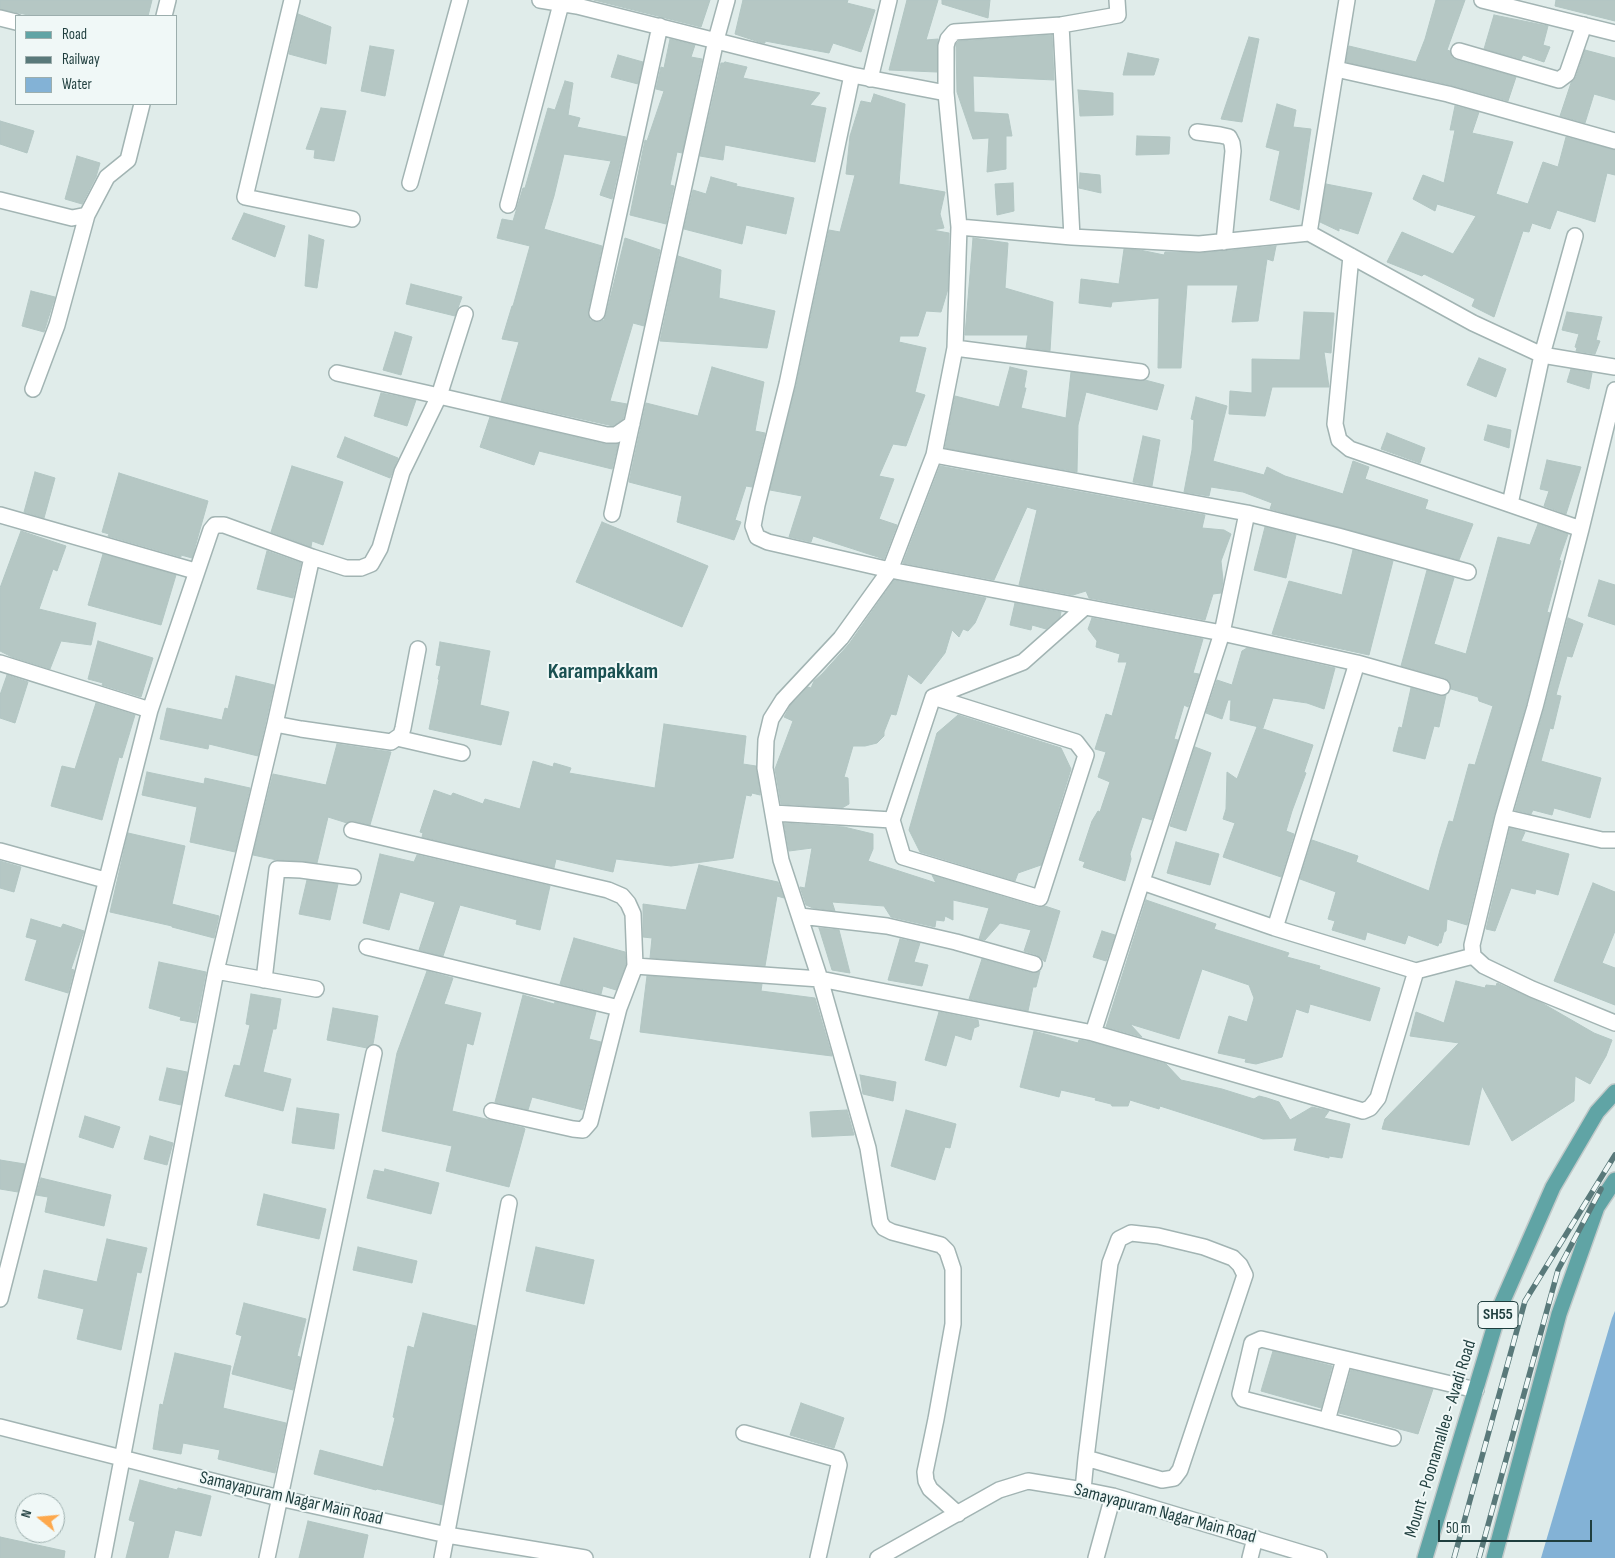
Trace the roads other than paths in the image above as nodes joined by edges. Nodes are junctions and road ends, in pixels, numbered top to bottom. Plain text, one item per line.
1 (168, 0) edge
2 (292, 0) edge
3 (460, 0) edge
4 (540, 0) edge
5 (727, 0) edge
6 (888, 0) edge
7 (1117, 0) edge
8 (1347, 0) edge
9 (1482, 0) edge
10 (578, 3) edge
11 (562, 4) junction
12 (164, 15) edge
13 (0, 18) edge
14 (15, 22) edge
15 (1061, 24) junction
16 (1584, 25) junction
17 (660, 26) junction
18 (1615, 33) edge
19 (716, 40) junction
20 (1459, 52) dead end
21 (1336, 69) junction
22 (852, 75) junction
23 (870, 79) junction
24 (946, 93) junction
25 (142, 105) edge
26 (1198, 132) dead end
27 (1615, 141) edge
28 (410, 183) dead end
29 (0, 200) edge
30 (508, 205) dead end
31 (87, 215) junction
32 (352, 219) dead end
33 (959, 227) junction
34 (1310, 233) junction
35 (1576, 236) dead end
36 (1072, 237) junction
37 (1224, 242) junction
38 (1352, 256) junction
39 (597, 312) dead end
40 (465, 314) dead end
41 (955, 348) junction
42 (1542, 355) junction
43 (1615, 367) edge
44 (1141, 372) dead end
45 (337, 373) dead end
46 (33, 389) dead end
47 (1615, 390) edge
48 (439, 396) junction
49 (632, 424) junction
50 (934, 455) junction
51 (1510, 504) junction
52 (1247, 513) junction
53 (612, 514) dead end
54 (0, 516) edge
55 (1581, 529) junction
56 (312, 557) junction
57 (890, 570) junction
58 (196, 571) junction
59 (1468, 572) dead end
60 (1085, 607) junction
61 (1222, 633) junction
62 (418, 649) dead end
63 (1357, 662) junction
64 (0, 663) edge
65 (1442, 687) dead end
66 (934, 697) junction
67 (150, 710) junction
68 (275, 724) junction
69 (397, 738) junction
70 (462, 753) dead end
71 (773, 813) junction
72 (1503, 816) junction
73 (892, 820) junction
74 (352, 830) dead end
75 (1615, 840) edge
76 (0, 850) edge
77 (353, 877) dead end
78 (106, 880) junction
79 (1142, 882) junction
80 (800, 916) junction
81 (1275, 928) junction
82 (367, 947) dead end
83 (1473, 956) junction
84 (1034, 964) dead end
85 (635, 966) junction
86 (1416, 970) junction
87 (216, 971) junction
88 (820, 978) junction
89 (264, 980) junction
90 (316, 988) dead end
91 (619, 1008) junction
92 (1615, 1023) edge
93 (1093, 1032) junction
94 (374, 1054) dead end
95 (1615, 1092) edge
96 (492, 1111) dead end
97 (1615, 1180) edge
98 (508, 1203) dead end
99 (0, 1299) edge
100 (1344, 1359) junction
101 (1476, 1390) junction
102 (1327, 1421) junction
103 (0, 1427) edge
104 (744, 1433) dead end
105 (1393, 1438) dead end
106 (122, 1458) junction
107 (1086, 1458) junction
108 (1083, 1490) junction
109 (1113, 1496) junction
110 (279, 1498) junction
111 (958, 1514) junction
112 (447, 1535) junction
113 (1255, 1538) junction
114 (103, 1558) edge
115 (267, 1558) edge
116 (442, 1558) edge
117 (583, 1558) edge
118 (818, 1558) edge
119 (878, 1558) edge
120 (1096, 1558) edge
121 (1250, 1558) edge
122 (1319, 1558) edge
123 (1425, 1558) edge
124 (1494, 1558) edge

1 - 12 street
2 - 32 street
3 - 28 street
4 - 11 street
5 - 19 street
6 - 23 street
7 - 15 street
8 - 21 street
9 - 16 street
10 - 11 street
10 - 17 street
11 - 30 street
13 - 14 street
15 - 24 street
15 - 36 street
16 - 18 street
16 - 20 street
17 - 19 street
17 - 39 street
19 - 22 street
19 - 49 street
21 - 27 street
21 - 34 street
22 - 23 street
22 - 57 street
23 - 24 street
24 - 33 street
25 - 31 street
26 - 37 street
29 - 31 street
31 - 46 street
33 - 36 street
33 - 41 street
34 - 37 street
34 - 38 street
35 - 42 street
36 - 37 street
38 - 42 street
38 - 51 street
40 - 48 street
41 - 44 street
41 - 50 street
42 - 43 street
42 - 51 street
45 - 48 street
47 - 55 street
48 - 49 street
48 - 56 street
49 - 53 street
50 - 52 street
50 - 57 street
51 - 55 street
52 - 59 street
52 - 61 street
54 - 58 street
55 - 72 street
56 - 58 street
56 - 68 street
57 - 60 street
57 - 71 street
58 - 67 street
60 - 61 street
60 - 66 street
61 - 63 street
61 - 79 street
62 - 69 street
63 - 65 street
63 - 81 street
64 - 67 street
66 - 73 street
66 - 73 street
67 - 78 street
68 - 69 street
68 - 87 street
69 - 70 street
71 - 73 street
71 - 80 street
72 - 75 street
72 - 83 street
74 - 85 street
76 - 78 street
77 - 89 street
78 - 99 street
79 - 81 street
79 - 93 street
80 - 84 street
80 - 88 street
81 - 86 street
82 - 91 street
83 - 86 street
83 - 92 street
85 - 88 street
85 - 91 street
86 - 93 street
87 - 89 street
87 - 106 street
88 - 93 street
88 - 111 street
89 - 90 street
91 - 96 street
94 - 110 street
95 - 101 main road, Mount - Poonamallee - Avadi Road / SH55
97 - 124 main road
98 - 112 street
100 - 101 street
100 - 102 street
100 - 102 street
101 - 123 main road, Mount - Poonamallee - Avadi Road / SH55
102 - 105 street
103 - 106 street, Samayapuram Nagar Main Road
104 - 118 street
106 - 110 street, Samayapuram Nagar Main Road
106 - 114 street
107 - 107 street
107 - 108 street
108 - 109 street, Samayapuram Nagar Main Road
108 - 111 street, Samayapuram Nagar Main Road
109 - 113 street, Samayapuram Nagar Main Road
109 - 120 street
110 - 112 street, Samayapuram Nagar Main Road
110 - 115 street
111 - 119 street, Samayapuram Nagar Main Road
112 - 116 street
112 - 117 street, Samayapuram Nagar Main Road
113 - 121 street
113 - 122 street, Samayapuram Nagar Main Road

